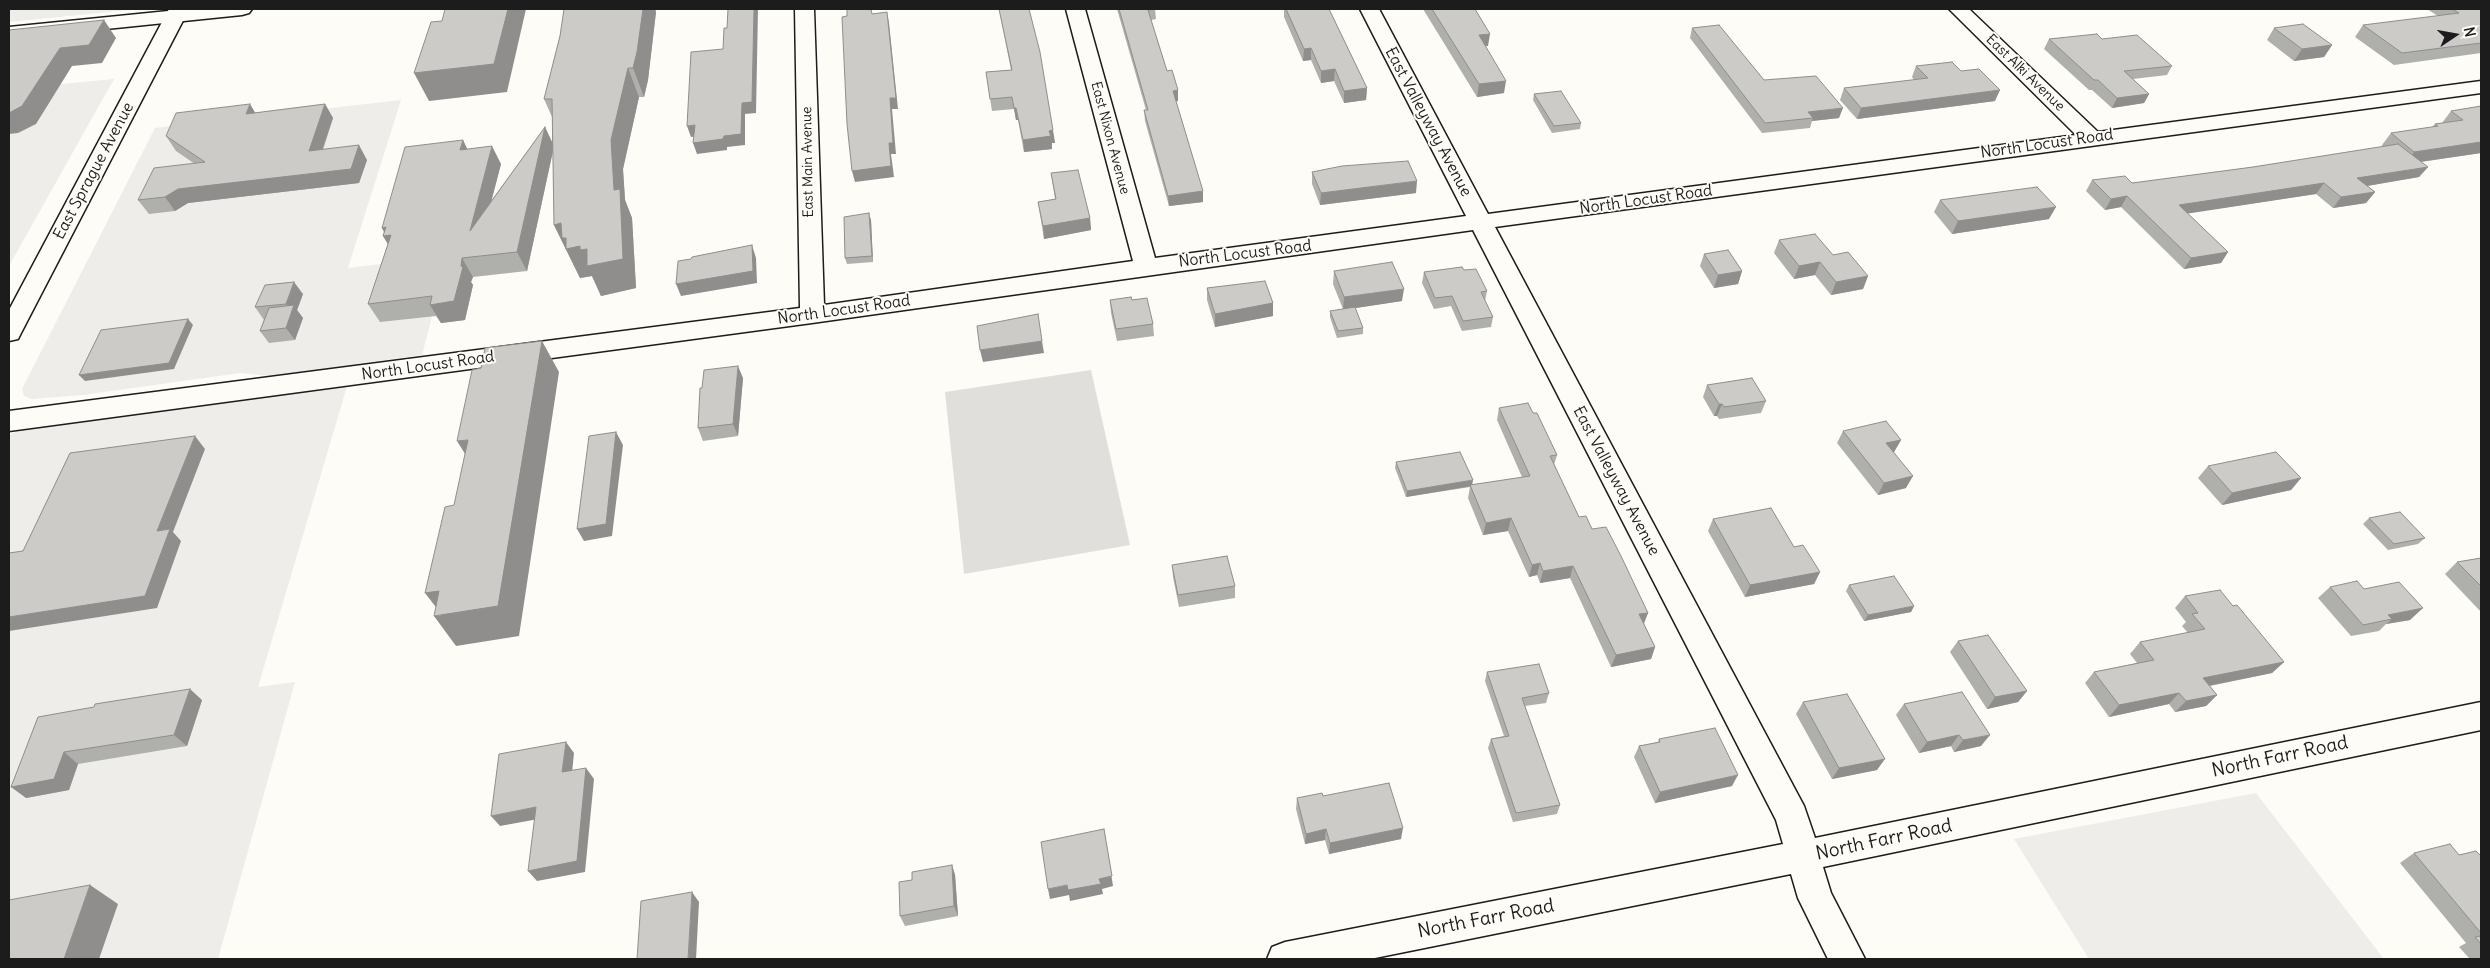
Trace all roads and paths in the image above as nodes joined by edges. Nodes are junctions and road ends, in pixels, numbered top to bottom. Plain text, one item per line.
1 (242, 9) edge
2 (804, 9) edge
3 (1075, 9) edge
4 (1368, 9) edge
5 (1958, 9) edge
6 (178, 12) edge
7 (9, 33) edge
8 (2481, 87) edge
9 (2092, 138) junction
10 (1480, 223) junction
11 (1146, 267) junction
12 (812, 315) junction
13 (9, 332) edge
14 (9, 422) edge
15 (2481, 716) edge
16 (1803, 856) junction
17 (1285, 959) edge
18 (1847, 959) edge

1 - 6 street
2 - 12 street, East Main Avenue
3 - 11 street, East Nixon Avenue
4 - 10 street, East Valleyway Avenue
5 - 9 street, East Alki Avenue
6 - 7 street
6 - 13 street, East Sprague Avenue
8 - 9 street, North Locust Road
9 - 10 street, North Locust Road
10 - 11 street, North Locust Road
10 - 16 street, East Valleyway Avenue
11 - 12 street, North Locust Road
12 - 14 street, North Locust Road
15 - 16 street, North Farr Road
16 - 17 street, North Farr Road
16 - 18 street, East Valleyway Avenue

